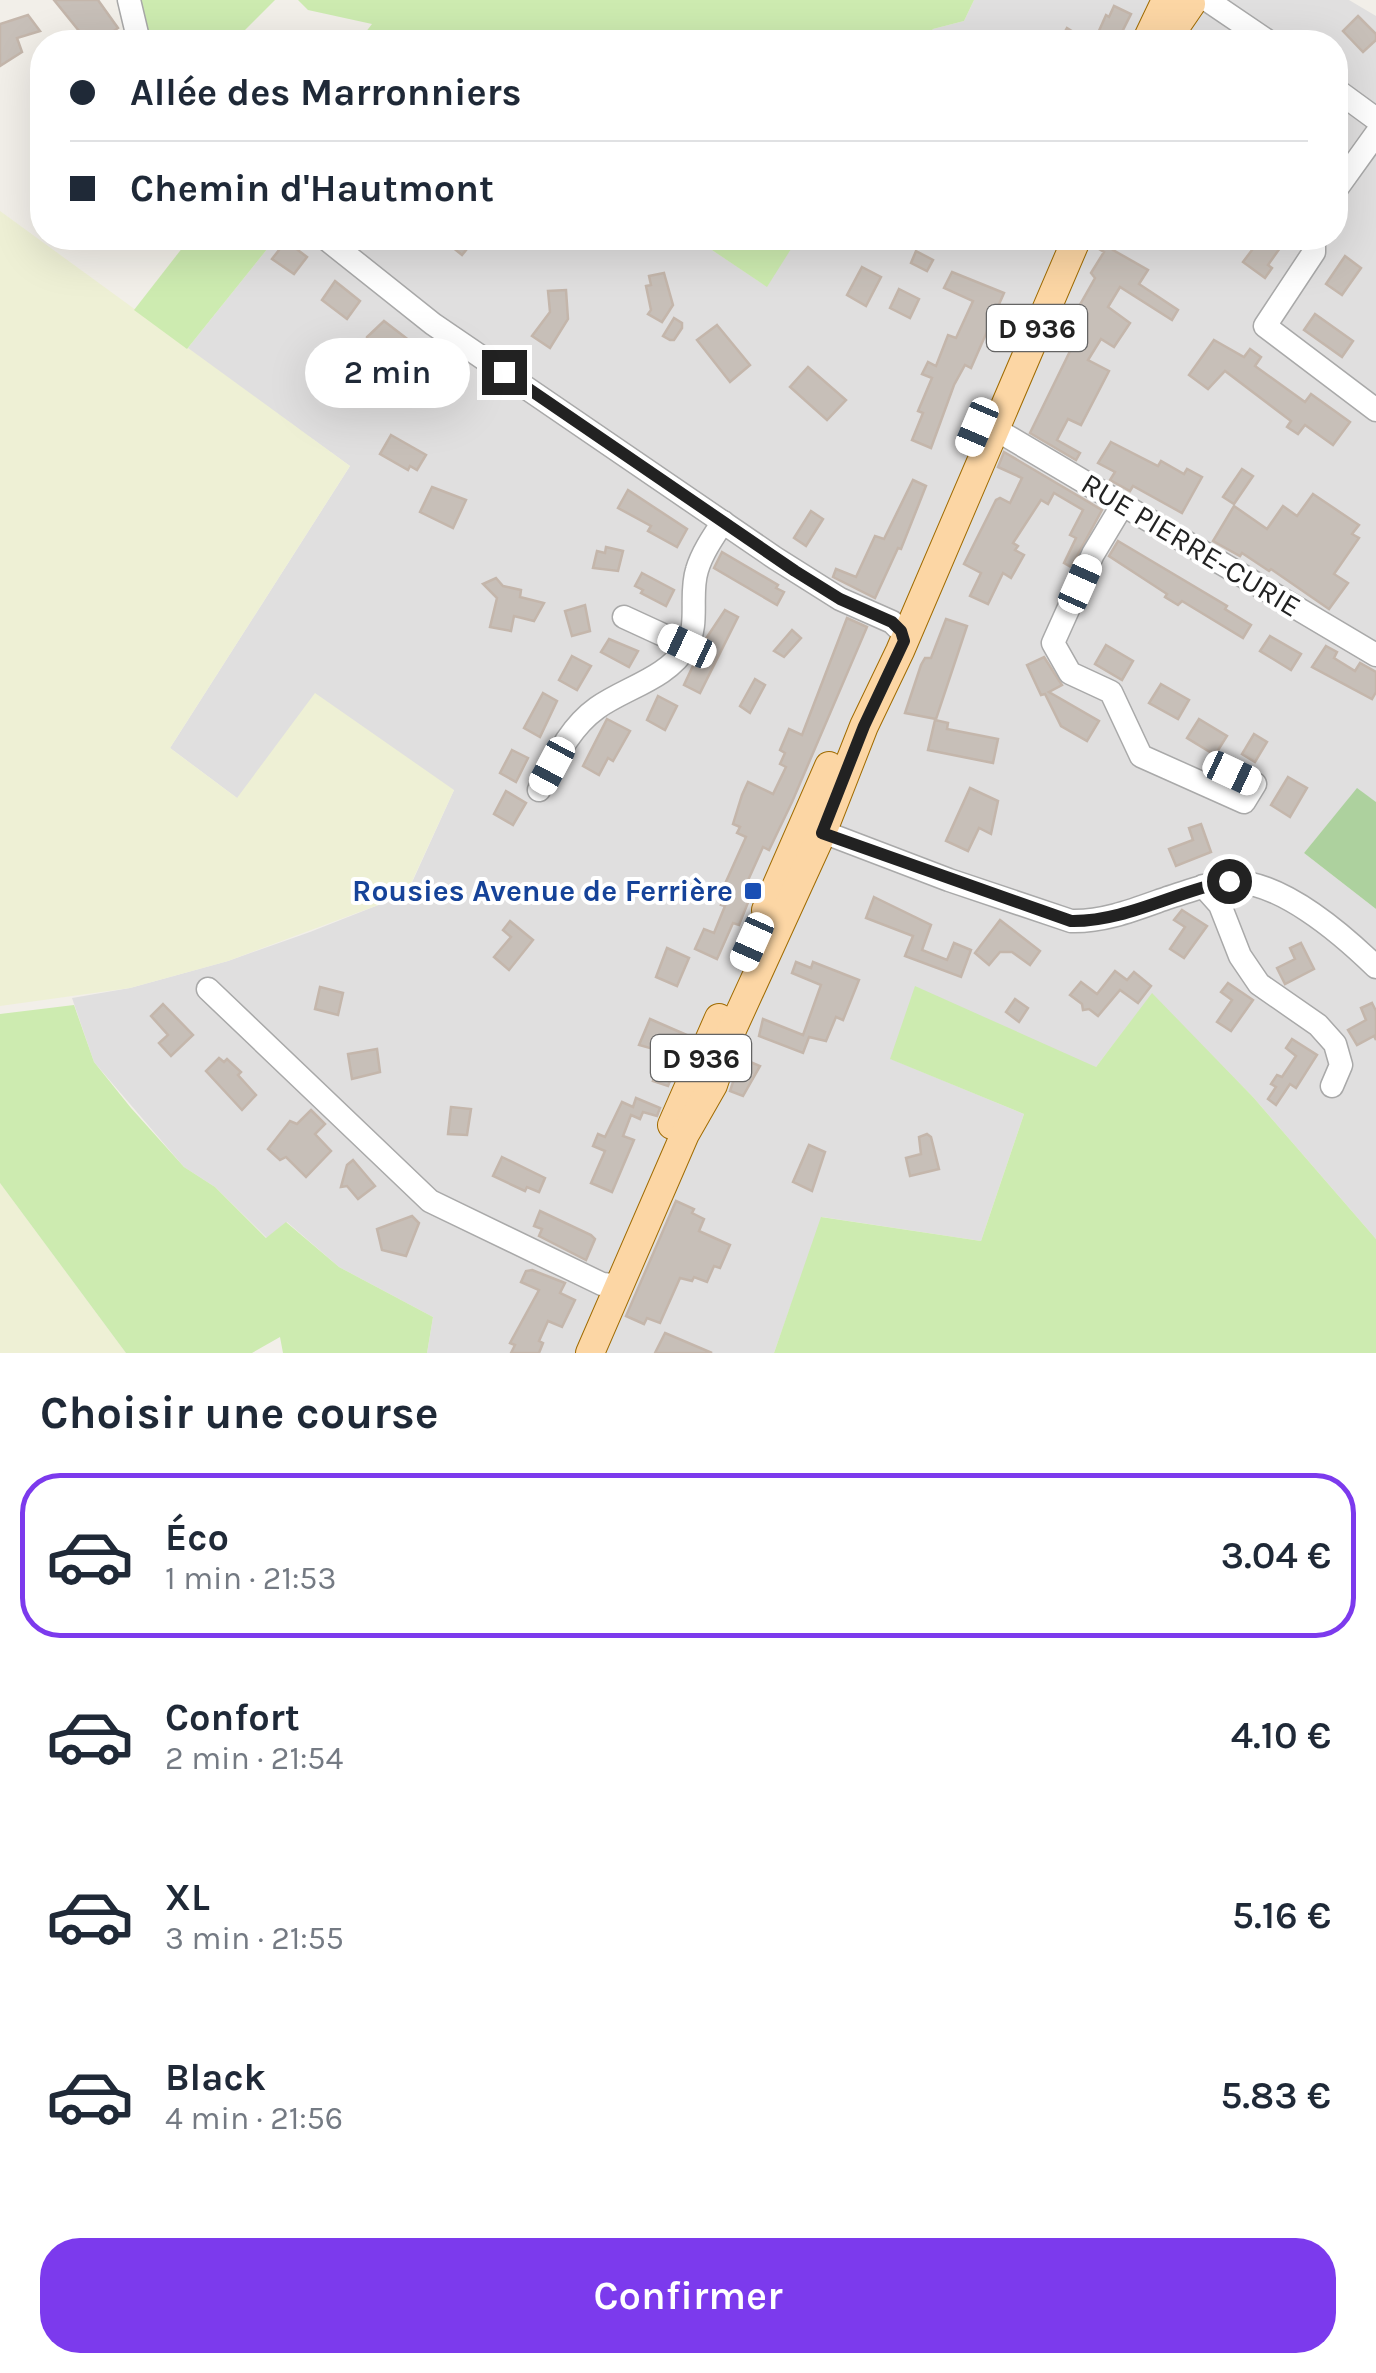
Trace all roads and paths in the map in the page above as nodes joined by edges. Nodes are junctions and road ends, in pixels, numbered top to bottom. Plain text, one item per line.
1 (128, 0) edge
2 (1188, 1) edge
3 (136, 30) edge
4 (1158, 30) edge
5 (1172, 30) edge
6 (1245, 30) edge
7 (1348, 99) edge
8 (1376, 119) edge
9 (1376, 134) edge
10 (1348, 173) edge
11 (340, 250) edge
12 (1056, 250) edge
13 (1071, 250) edge
14 (1314, 250) edge
15 (1376, 410) edge
16 (994, 427) junction
17 (1123, 504) junction
18 (723, 522) junction
19 (624, 617) dead end
20 (904, 625) junction
21 (687, 646) junction
22 (1376, 655) edge
23 (539, 790) dead end
24 (1224, 794) dead end
25 (811, 831) junction
26 (1203, 886) junction
27 (1376, 968) edge
28 (208, 989) dead end
29 (1332, 1086) dead end
30 (612, 1288) junction
31 (571, 1353) edge
32 (590, 1353) edge

1 - 3 street
2 - 4 main road
2 - 5 main road
2 - 6 street
7 - 8 street
9 - 10 street
11 - 18 street
12 - 16 main road, D 936
13 - 16 main road, D 936
14 - 15 street
16 - 17 street, RUE PIERRE-CURIE
16 - 20 main road, D 936
17 - 22 street, RUE PIERRE-CURIE
17 - 24 street
18 - 20 street
18 - 21 street
19 - 21 street
20 - 25 main road, D 936
21 - 23 street
25 - 26 street
25 - 30 main road, D 936
26 - 27 street
26 - 29 street
28 - 30 street
30 - 31 main road, D 936
30 - 32 main road, D 936

